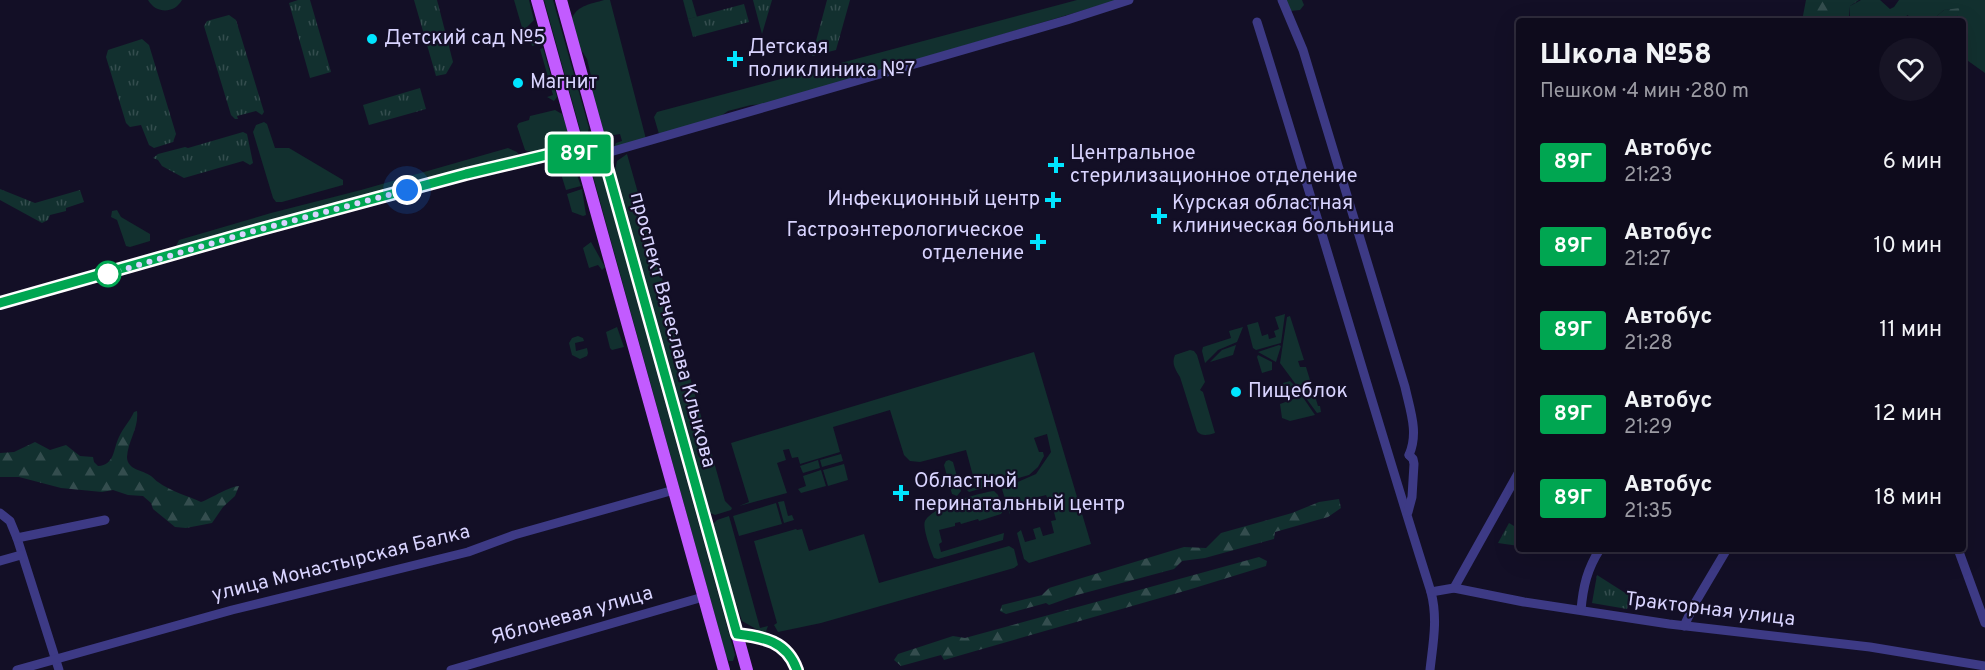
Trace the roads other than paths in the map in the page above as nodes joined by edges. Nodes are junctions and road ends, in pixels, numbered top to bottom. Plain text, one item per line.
1 (537, 0) edge
2 (561, 0) edge
3 (1129, 0) edge
4 (1282, 0) edge
5 (1257, 22) dead end
6 (597, 133) junction
7 (576, 138) junction
8 (603, 153) junction
9 (580, 154) junction
10 (608, 172) junction
11 (587, 178) junction
12 (0, 303) edge
13 (1409, 455) junction
14 (1393, 466) junction
15 (1516, 477) edge
16 (674, 490) junction
17 (0, 513) edge
18 (1407, 514) junction
19 (105, 519) dead end
20 (16, 538) junction
21 (1598, 552) edge
22 (1725, 552) edge
23 (1959, 552) edge
24 (21, 555) junction
25 (0, 561) edge
26 (1454, 588) junction
27 (1431, 592) junction
28 (704, 597) junction
29 (1581, 610) junction
30 (1985, 623) edge
31 (1684, 626) junction
32 (737, 634) junction
33 (741, 651) junction
34 (56, 660) junction
35 (722, 664) edge
36 (1985, 666) edge
37 (17, 670) edge
38 (59, 670) edge
39 (451, 670) edge
40 (747, 670) edge
41 (797, 670) edge
42 (1430, 670) edge

1 - 7 main road, проспект Вячеслава Клыкова
2 - 6 main road, проспект Вячеслава Клыкова
3 - 8 street
4 - 13 street
5 - 14 street
6 - 7 main road
6 - 8 main road, проспект Вячеслава Клыкова
7 - 9 main road, проспект Вячеслава Клыкова
8 - 9 street
8 - 10 main road, проспект Вячеслава Клыкова
9 - 11 main road, проспект Вячеслава Клыкова
9 - 12 street
10 - 11 main road
10 - 32 main road, проспект Вячеслава Клыкова
11 - 16 main road, проспект Вячеслава Клыкова
13 - 14 street
13 - 18 street
14 - 18 street
15 - 26 street
16 - 28 main road, проспект Вячеслава Клыкова
16 - 34 street, улица Монастырская Балка
17 - 20 street
18 - 27 street
19 - 20 street
20 - 24 street
21 - 29 street
22 - 31 street
23 - 30 street
24 - 25 street
24 - 34 street
26 - 27 street, Тракторная улица
26 - 29 street, Тракторная улица
27 - 42 street
28 - 35 main road, проспект Вячеслава Клыкова
28 - 39 street, Яблоневая улица
29 - 31 street, Тракторная улица
31 - 36 street, Тракторная улица
32 - 33 main road, проспект Вячеслава Клыкова
32 - 41 main road
33 - 35 main road
33 - 40 main road, проспект Вячеслава Клыкова
34 - 37 street, улица Монастырская Балка
34 - 38 street

